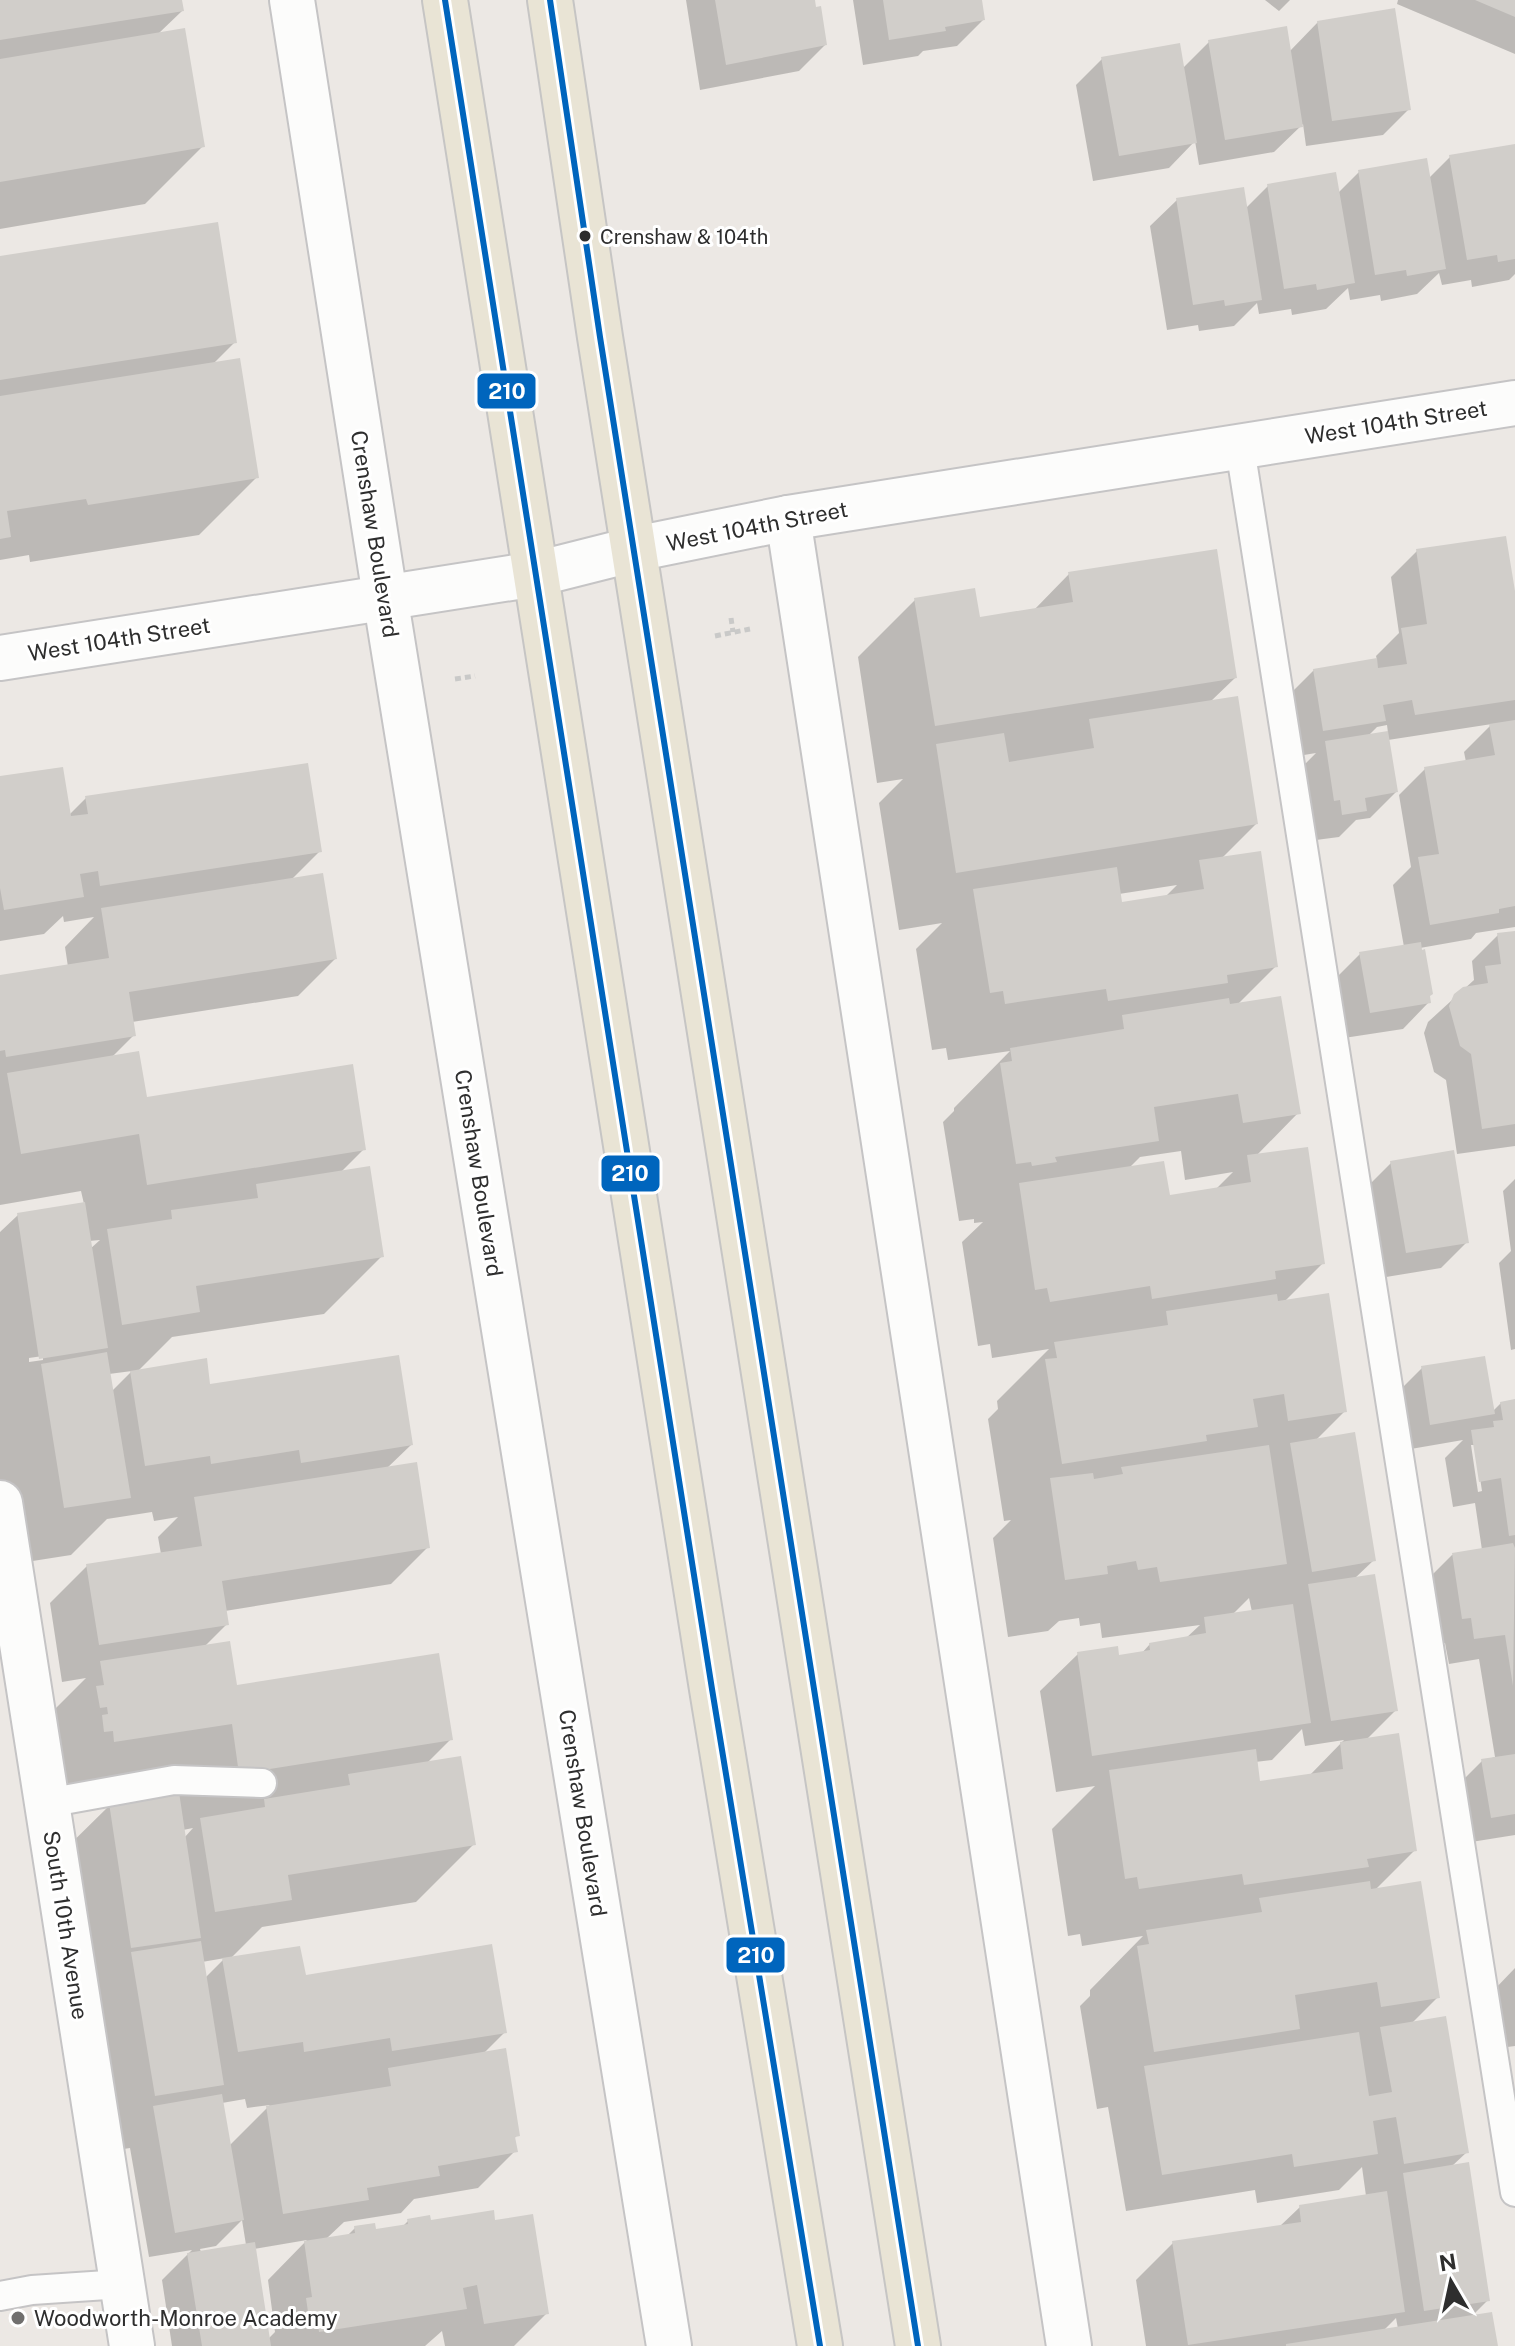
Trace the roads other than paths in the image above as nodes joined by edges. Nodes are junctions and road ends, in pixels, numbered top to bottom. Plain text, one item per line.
1 (292, 0) edge
2 (445, 0) edge
3 (550, 0) edge
4 (1515, 403) edge
5 (1240, 448) junction
6 (788, 518) junction
7 (635, 549) junction
8 (536, 574) junction
9 (385, 596) junction
10 (0, 658) edge
11 (0, 1503) edge
12 (7, 1594) edge
13 (262, 1783) dead end
14 (47, 1803) junction
15 (1515, 2192) edge
16 (122, 2284) junction
17 (0, 2296) edge
18 (132, 2346) edge
19 (669, 2346) edge
20 (820, 2346) edge
21 (918, 2346) edge
22 (1069, 2346) edge

1 - 9 street, Crenshaw Boulevard
2 - 8 main road
3 - 7 main road
4 - 5 street, West 104th Street
5 - 6 street, West 104th Street
5 - 15 lane
6 - 7 street, West 104th Street
6 - 22 street
7 - 8 street, West 104th Street
7 - 21 main road
8 - 9 street, West 104th Street
8 - 20 main road
9 - 10 street, West 104th Street
9 - 19 street, Crenshaw Boulevard
11 - 12 street, South 10th Avenue
12 - 14 street, South 10th Avenue
13 - 14 lane
14 - 16 street, South 10th Avenue
16 - 17 lane
16 - 18 street, South 10th Avenue

